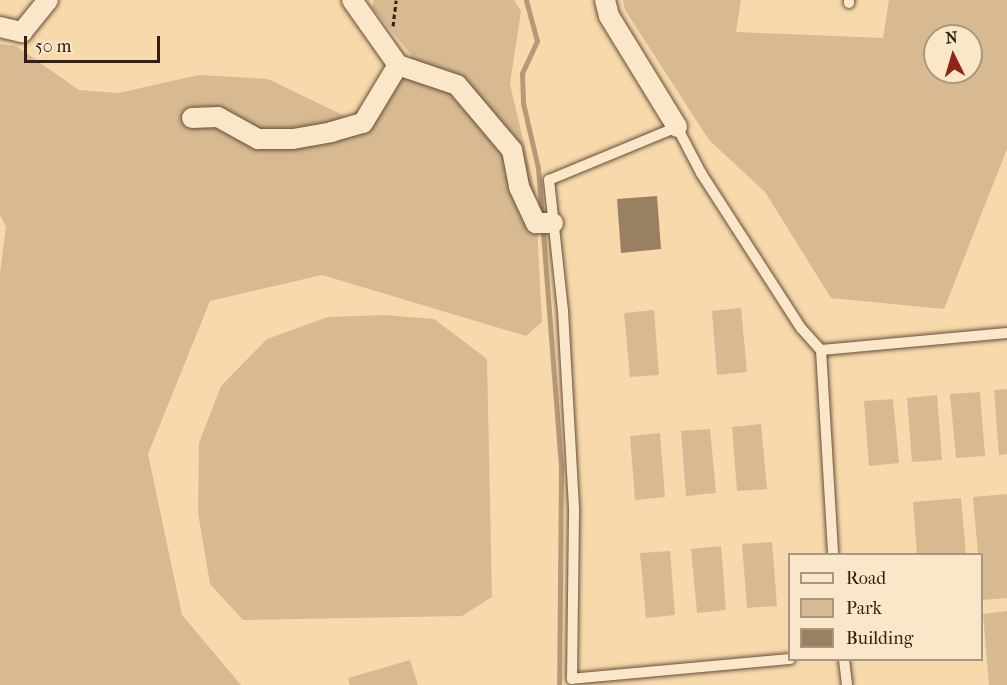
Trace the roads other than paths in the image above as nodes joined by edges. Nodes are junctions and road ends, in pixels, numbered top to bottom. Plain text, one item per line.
1 (48, 0) edge
2 (352, 0) edge
3 (605, 0) edge
4 (0, 27) edge
5 (398, 65) junction
6 (192, 118) dead end
7 (677, 127) junction
8 (554, 223) junction
9 (1007, 333) edge
10 (821, 350) junction
11 (833, 553) edge
12 (788, 659) edge
13 (844, 661) edge
14 (847, 685) edge

1 - 4 street
2 - 5 street
3 - 7 street
5 - 6 street
5 - 8 street
7 - 8 lane
7 - 10 lane
8 - 12 lane
9 - 10 lane
10 - 11 lane
13 - 14 lane

